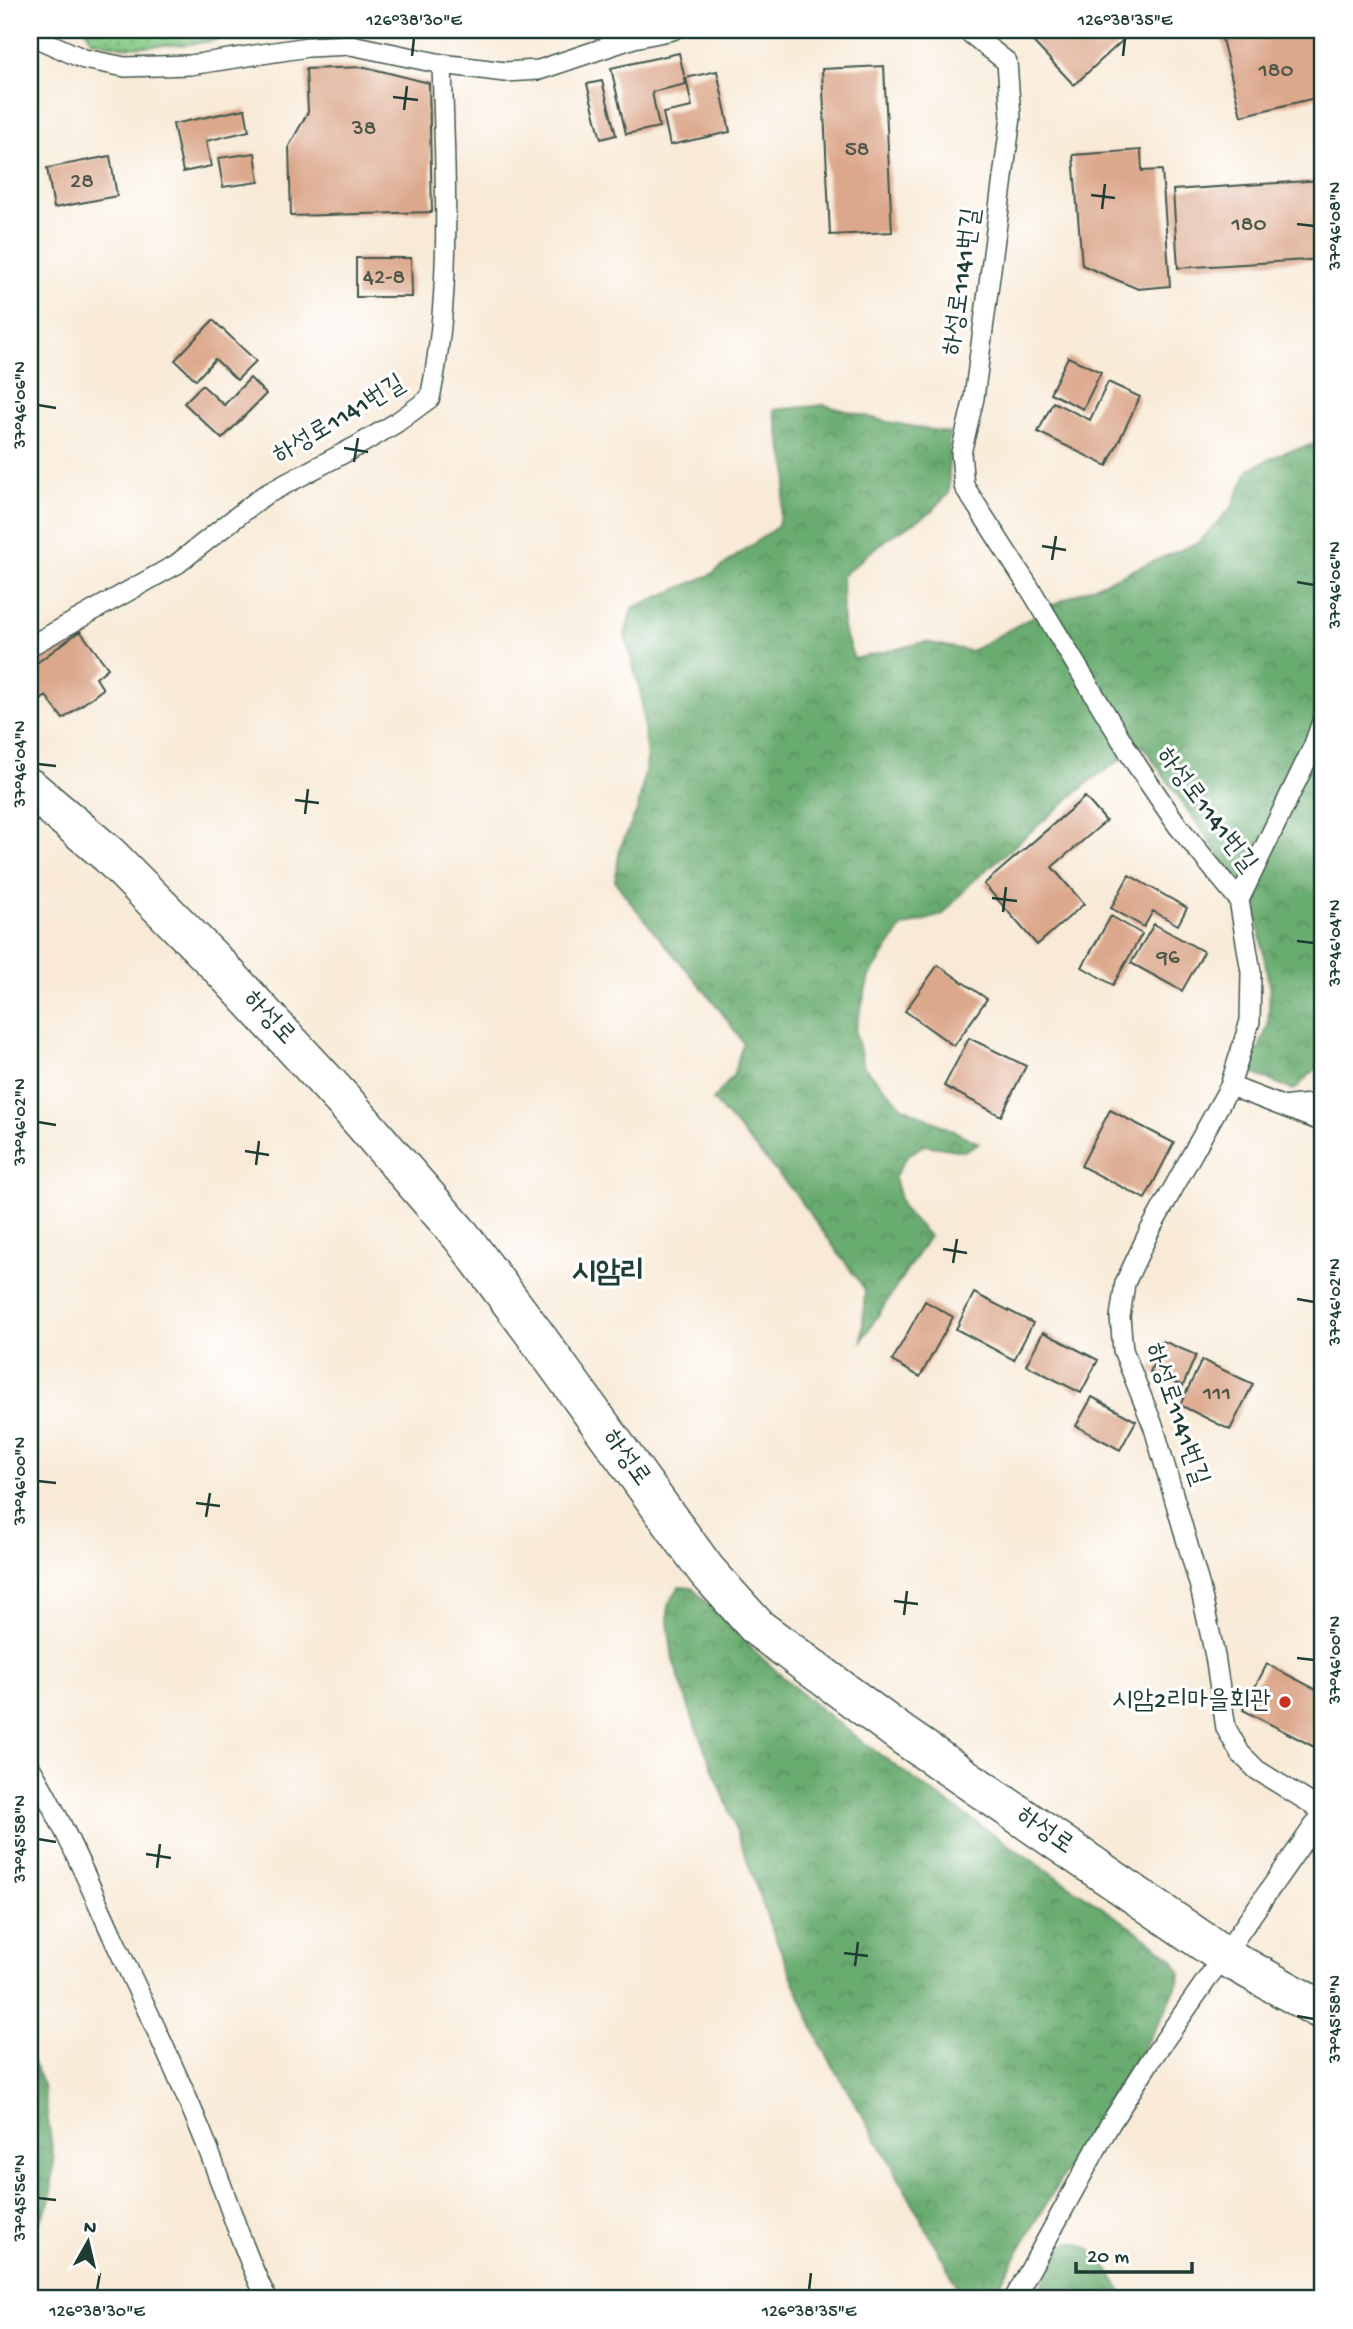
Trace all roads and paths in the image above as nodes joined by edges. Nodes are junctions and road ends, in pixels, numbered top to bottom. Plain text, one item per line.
1 (673, 30) edge
2 (966, 30) edge
3 (35, 34) edge
4 (442, 64) junction
5 (30, 646) edge
6 (1323, 719) edge
7 (30, 788) edge
8 (1239, 900) junction
9 (1230, 1086) junction
10 (1323, 1103) edge
11 (1284, 1106) junction
12 (1323, 1122) edge
13 (30, 1767) edge
14 (1323, 1812) edge
15 (1223, 1955) junction
16 (1323, 2011) edge
17 (267, 2299) edge
18 (1014, 2299) edge

1 - 4 lane
2 - 8 lane, 하성로1141번길
3 - 4 lane
4 - 5 lane, 하성로1141번길
6 - 8 lane
7 - 15 street, 하성로
8 - 9 lane, 하성로1141번길
9 - 11 lane
9 - 14 lane, 하성로1141번길
10 - 11 lane
11 - 12 lane
13 - 17 lane
14 - 15 lane
15 - 16 street, 하성로
15 - 18 lane

